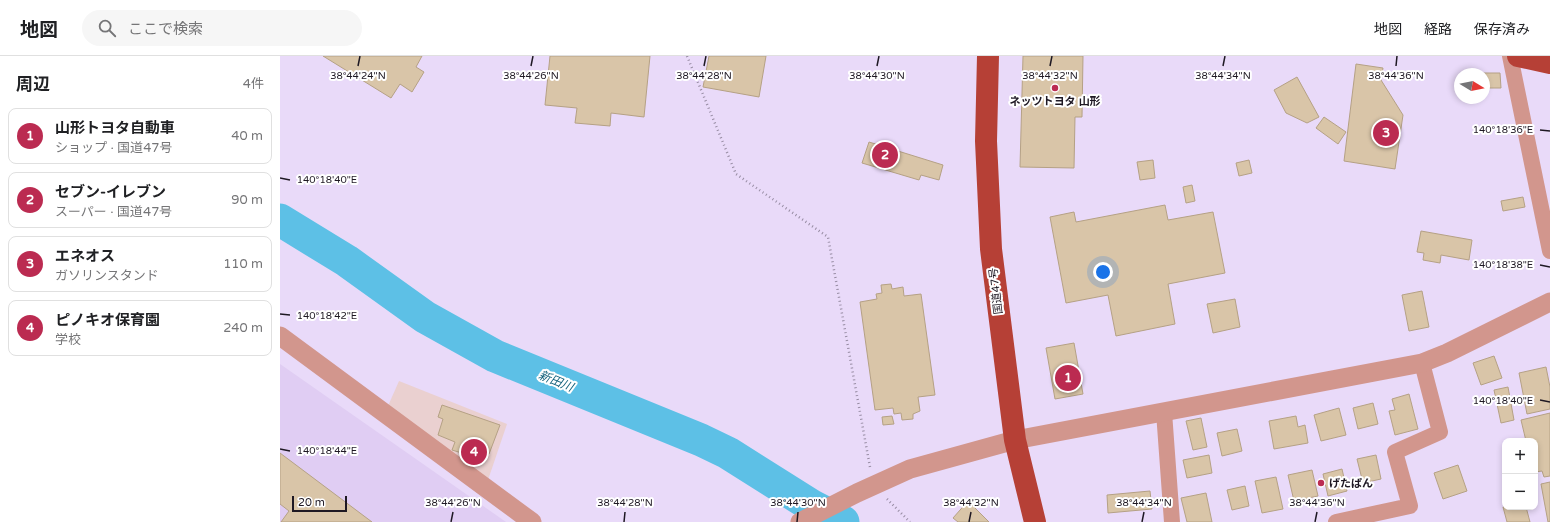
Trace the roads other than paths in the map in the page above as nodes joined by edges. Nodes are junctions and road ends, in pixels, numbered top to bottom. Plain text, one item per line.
1 (988, 56) edge
2 (1522, 56) edge
3 (1550, 63) edge
4 (1550, 251) edge
5 (1550, 302) edge
6 (280, 336) edge
7 (1422, 363) junction
8 (1164, 412) junction
9 (1015, 440) junction
10 (532, 522) edge
11 (800, 522) edge
12 (1035, 522) edge
13 (1172, 522) edge
14 (1336, 522) edge

1 - 9 highway, 国道47号
2 - 3 highway
2 - 4 street
5 - 7 street
6 - 10 street
7 - 8 street
7 - 14 street
8 - 9 street
8 - 13 street
9 - 11 street
9 - 12 highway, 国道47号

